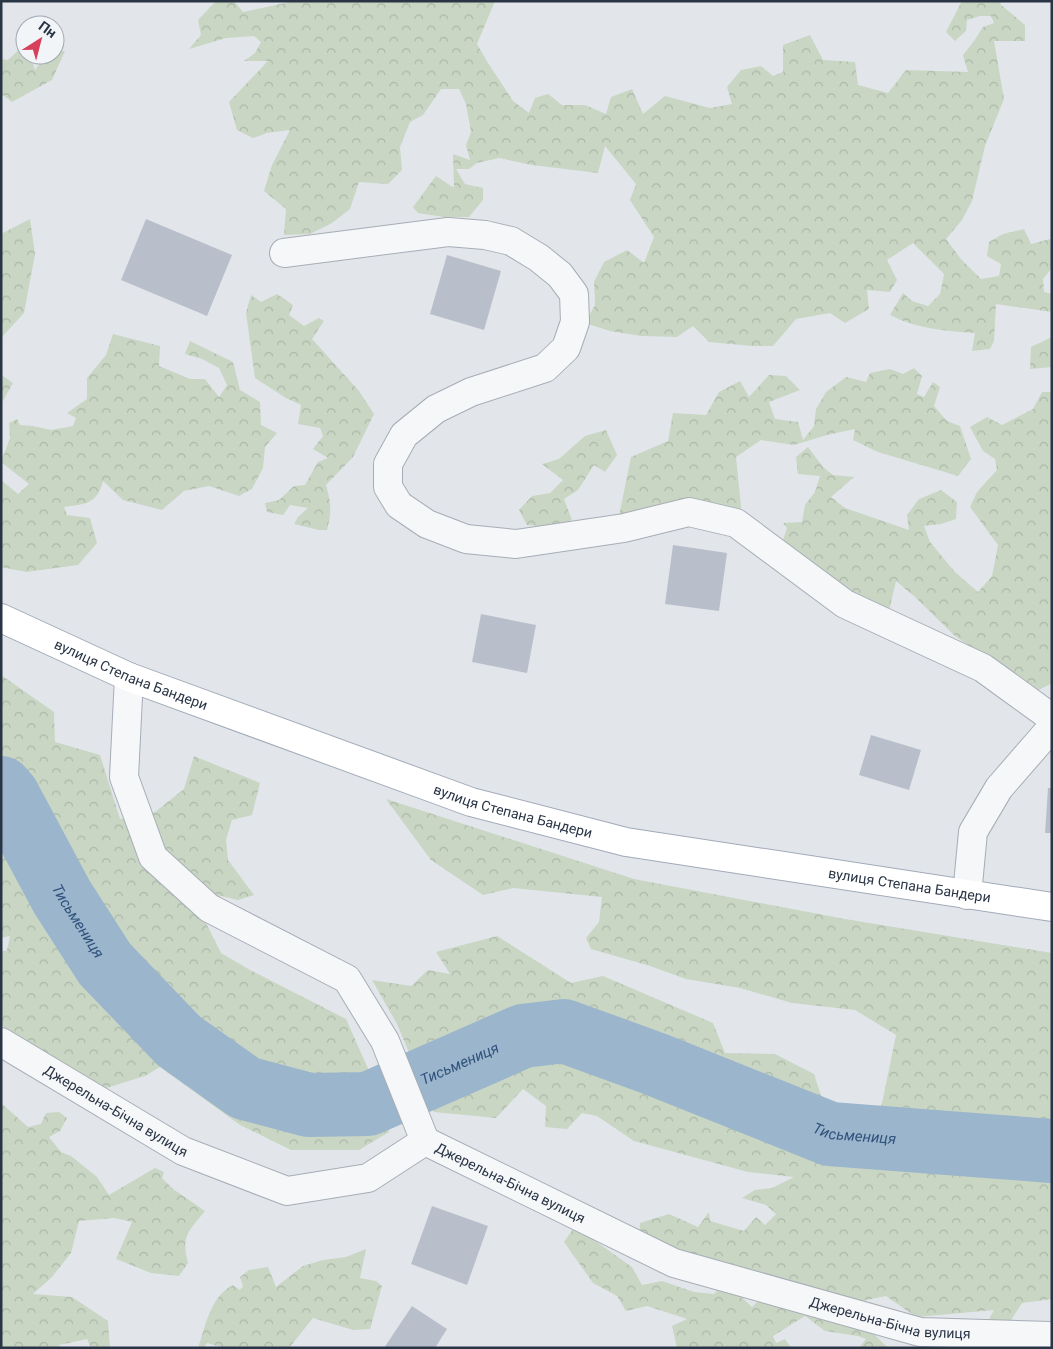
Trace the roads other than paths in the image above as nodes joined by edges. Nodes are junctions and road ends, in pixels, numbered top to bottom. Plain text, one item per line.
1 (284, 253) dead end
2 (1, 618) edge
3 (129, 677) junction
4 (1052, 718) edge
5 (1052, 727) edge
6 (967, 895) junction
7 (1052, 907) edge
8 (1, 1042) edge
9 (425, 1141) junction
10 (1052, 1336) edge

1 - 4 street
2 - 3 main road, вулиця Степана Бандери
3 - 6 main road, вулиця Степана Бандери
3 - 9 street
5 - 6 street
6 - 7 main road, вулиця Степана Бандери
8 - 9 street, Джерельна-Бічна вулиця
9 - 10 street, Джерельна-Бічна вулиця

